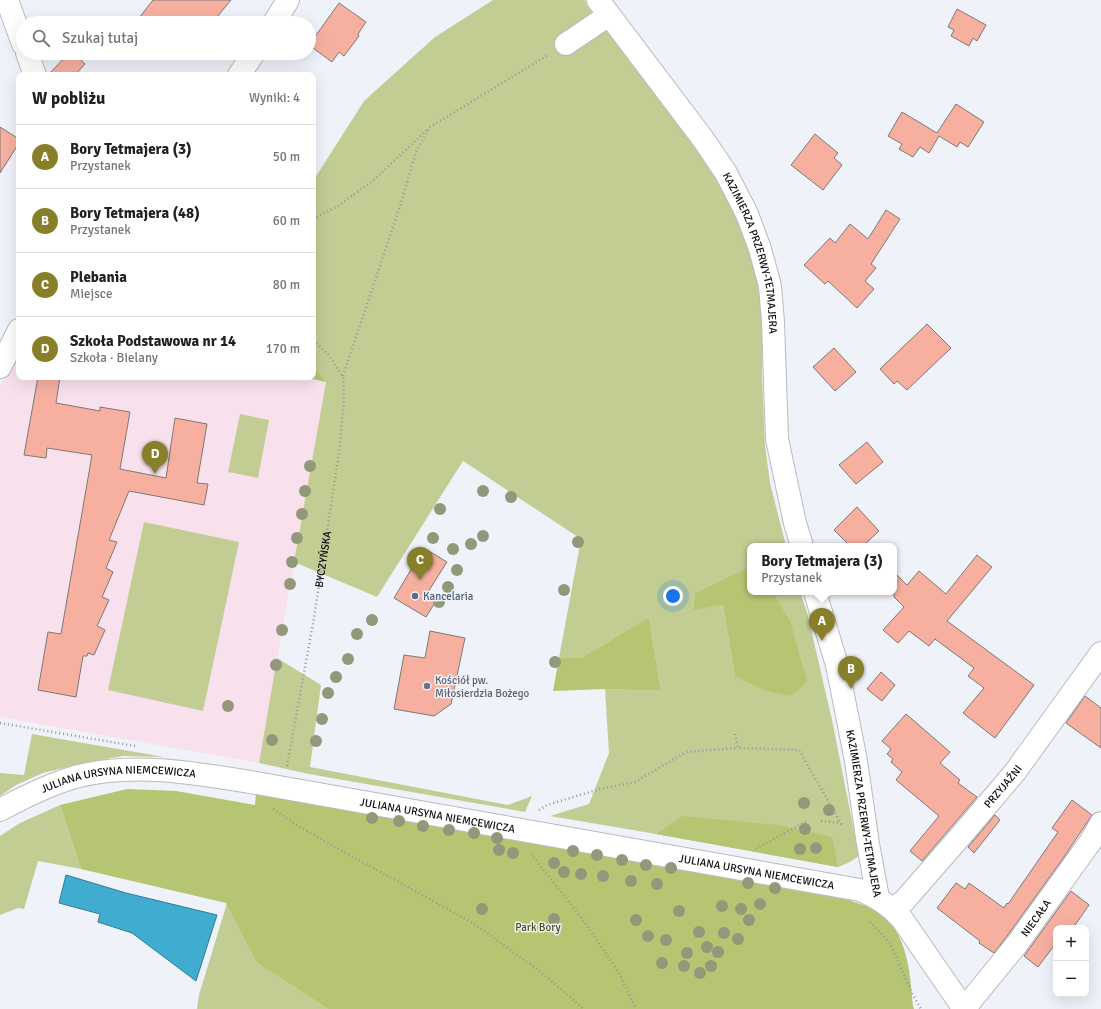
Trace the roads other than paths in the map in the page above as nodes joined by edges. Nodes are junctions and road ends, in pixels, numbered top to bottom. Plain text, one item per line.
1 (7, 0) edge
2 (288, 0) edge
3 (604, 8) edge
4 (278, 16) edge
5 (16, 25) edge
6 (566, 44) road end
7 (30, 60) edge
8 (249, 60) edge
9 (34, 72) edge
10 (241, 72) edge
11 (16, 336) edge
12 (0, 367) edge
13 (801, 543) edge
14 (816, 595) edge
15 (1101, 653) edge
16 (0, 810) edge
17 (1101, 824) edge
18 (885, 904) junction
19 (964, 1009) edge

1 - 5 street
2 - 4 street
3 - 6 street
3 - 13 street, KAZIMIERZA PRZERWY-TETMAJERA
7 - 9 street
8 - 10 street
11 - 12 street
14 - 18 street, KAZIMIERZA PRZERWY-TETMAJERA
15 - 18 street, PRZYJAŹNI
16 - 18 street, JULIANA URSYNA NIEMCEWICZA
17 - 19 street, NIECAŁA
18 - 19 street, KAZIMIERZA PRZERWY-TETMAJERA

